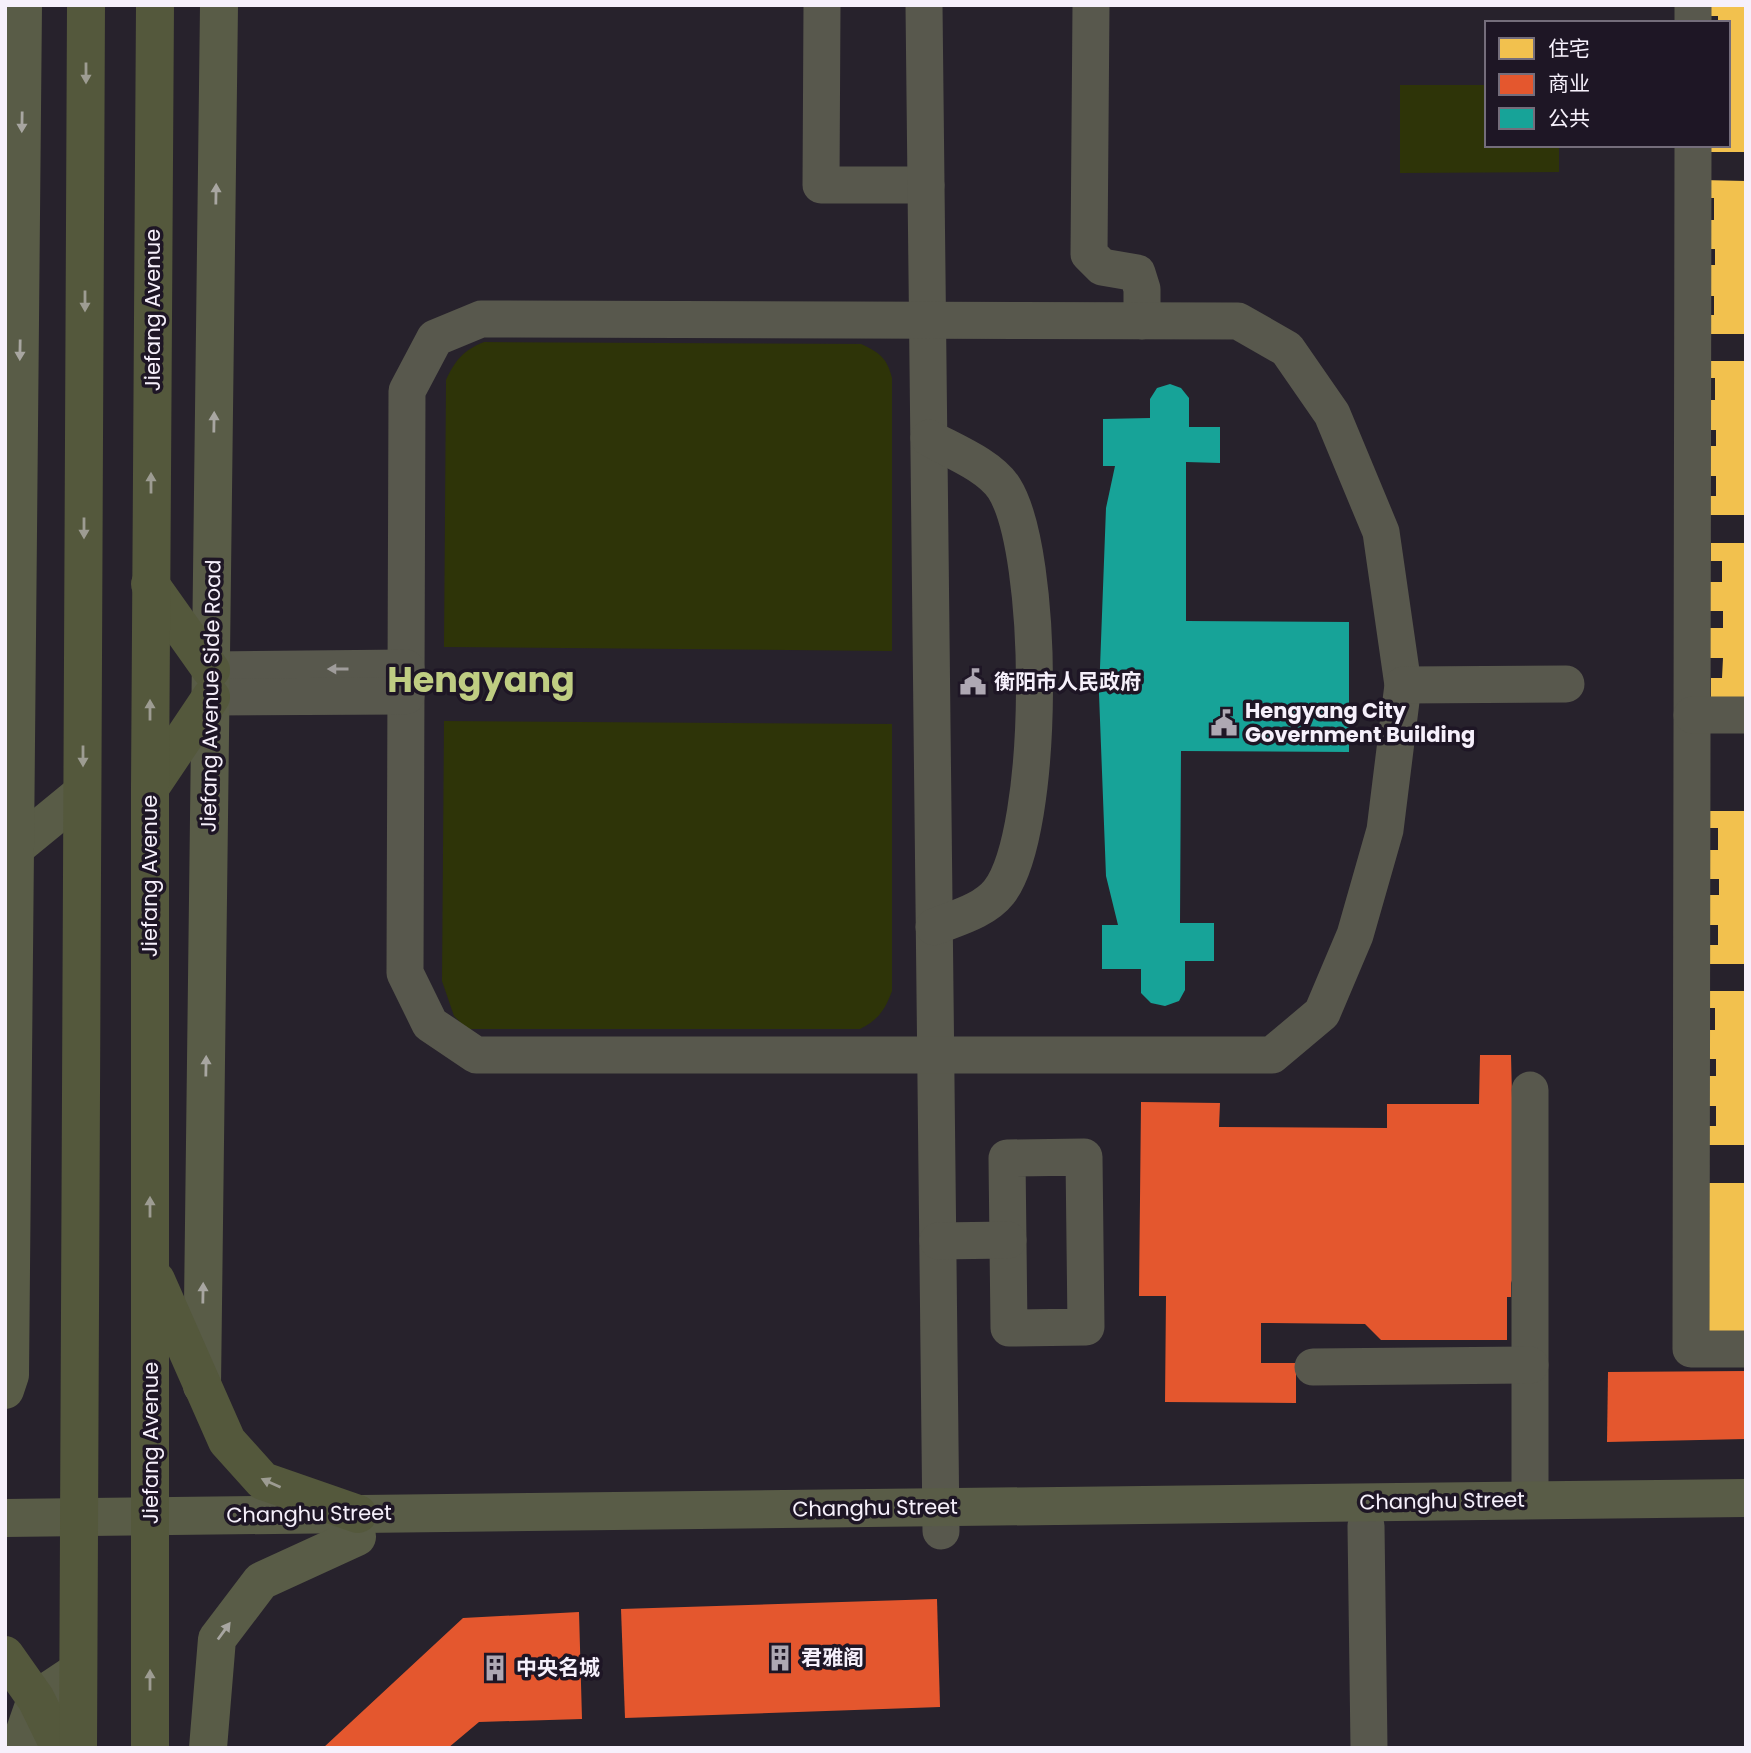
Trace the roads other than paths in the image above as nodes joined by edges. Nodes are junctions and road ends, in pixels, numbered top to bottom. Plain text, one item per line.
1 (23, 5) edge
2 (86, 5) edge
3 (155, 5) edge
4 (219, 5) edge
5 (822, 5) edge
6 (924, 5) edge
7 (1091, 5) edge
8 (1693, 147) edge
9 (926, 185) junction
10 (928, 320) junction
11 (1142, 321) junction
12 (929, 438) junction
13 (150, 584) junction
14 (406, 682) junction
15 (211, 683) junction
16 (1566, 684) dead end
17 (1403, 685) junction
18 (1692, 715) junction
19 (1746, 715) edge
20 (150, 788) junction
21 (82, 793) junction
22 (10, 848) edge
23 (934, 927) junction
24 (10, 942) edge
25 (936, 1055) junction
26 (1530, 1090) dead end
27 (1008, 1240) junction
28 (938, 1241) junction
29 (150, 1267) junction
30 (1746, 1349) edge
31 (1530, 1365) junction
32 (1313, 1367) dead end
33 (202, 1386) junction
34 (5, 1390) edge
35 (1746, 1498) edge
36 (1530, 1500) junction
37 (5, 1518) edge
38 (941, 1519) junction
39 (1746, 1522) edge
40 (358, 1526) junction
41 (1366, 1526) junction
42 (151, 1528) junction
43 (79, 1529) junction
44 (5, 1541) edge
45 (5, 1655) edge
46 (78, 1671) junction
47 (36, 1699) junction
48 (208, 1734) edge
49 (19, 1748) edge
50 (60, 1748) edge
51 (78, 1748) edge
52 (150, 1748) edge
53 (1369, 1748) edge

1 -> 22 main road
2 -> 21 highway
13 -> 3 highway, Jiefang Avenue
15 -> 4 main road, Jiefang Avenue Side Road
5 - 9 street
6 - 9 street
7 - 11 street
8 - 18 street
9 - 10 street
10 - 11 street
10 - 12 street
10 - 14 street
11 - 17 street
12 - 23 street
12 - 23 street
13 - 15 highway
20 -> 13 highway, Jiefang Avenue
14 - 15 street
14 - 25 street
15 - 20 highway
33 -> 15 main road, Jiefang Avenue Side Road
16 - 17 street
17 - 25 street
18 - 19 street
18 - 30 street
29 -> 20 highway, Jiefang Avenue
21 - 22 main road
21 - 43 highway
22 - 24 main road
23 - 25 street
24 - 34 main road
25 - 28 street
26 - 31 street
27 - 27 street
27 - 28 street
28 - 38 street
29 - 33 highway
29 - 42 highway, Jiefang Avenue
31 - 32 street
31 - 36 street
40 -> 33 highway
35 - 36 main road, Changhu Street
36 - 38 main road, Changhu Street
37 - 43 main road, Changhu Street
38 - 40 main road, Changhu Street
38 - 41 main road, Changhu Street
39 - 41 main road, Changhu Street
40 - 42 main road, Changhu Street
48 -> 40 main road
41 - 53 street
42 - 43 main road, Changhu Street
52 -> 42 highway, Jiefang Avenue
43 - 44 main road, Changhu Street
43 - 46 highway
45 - 47 highway
46 - 47 main road
46 - 51 highway
47 - 49 main road
47 - 50 highway

